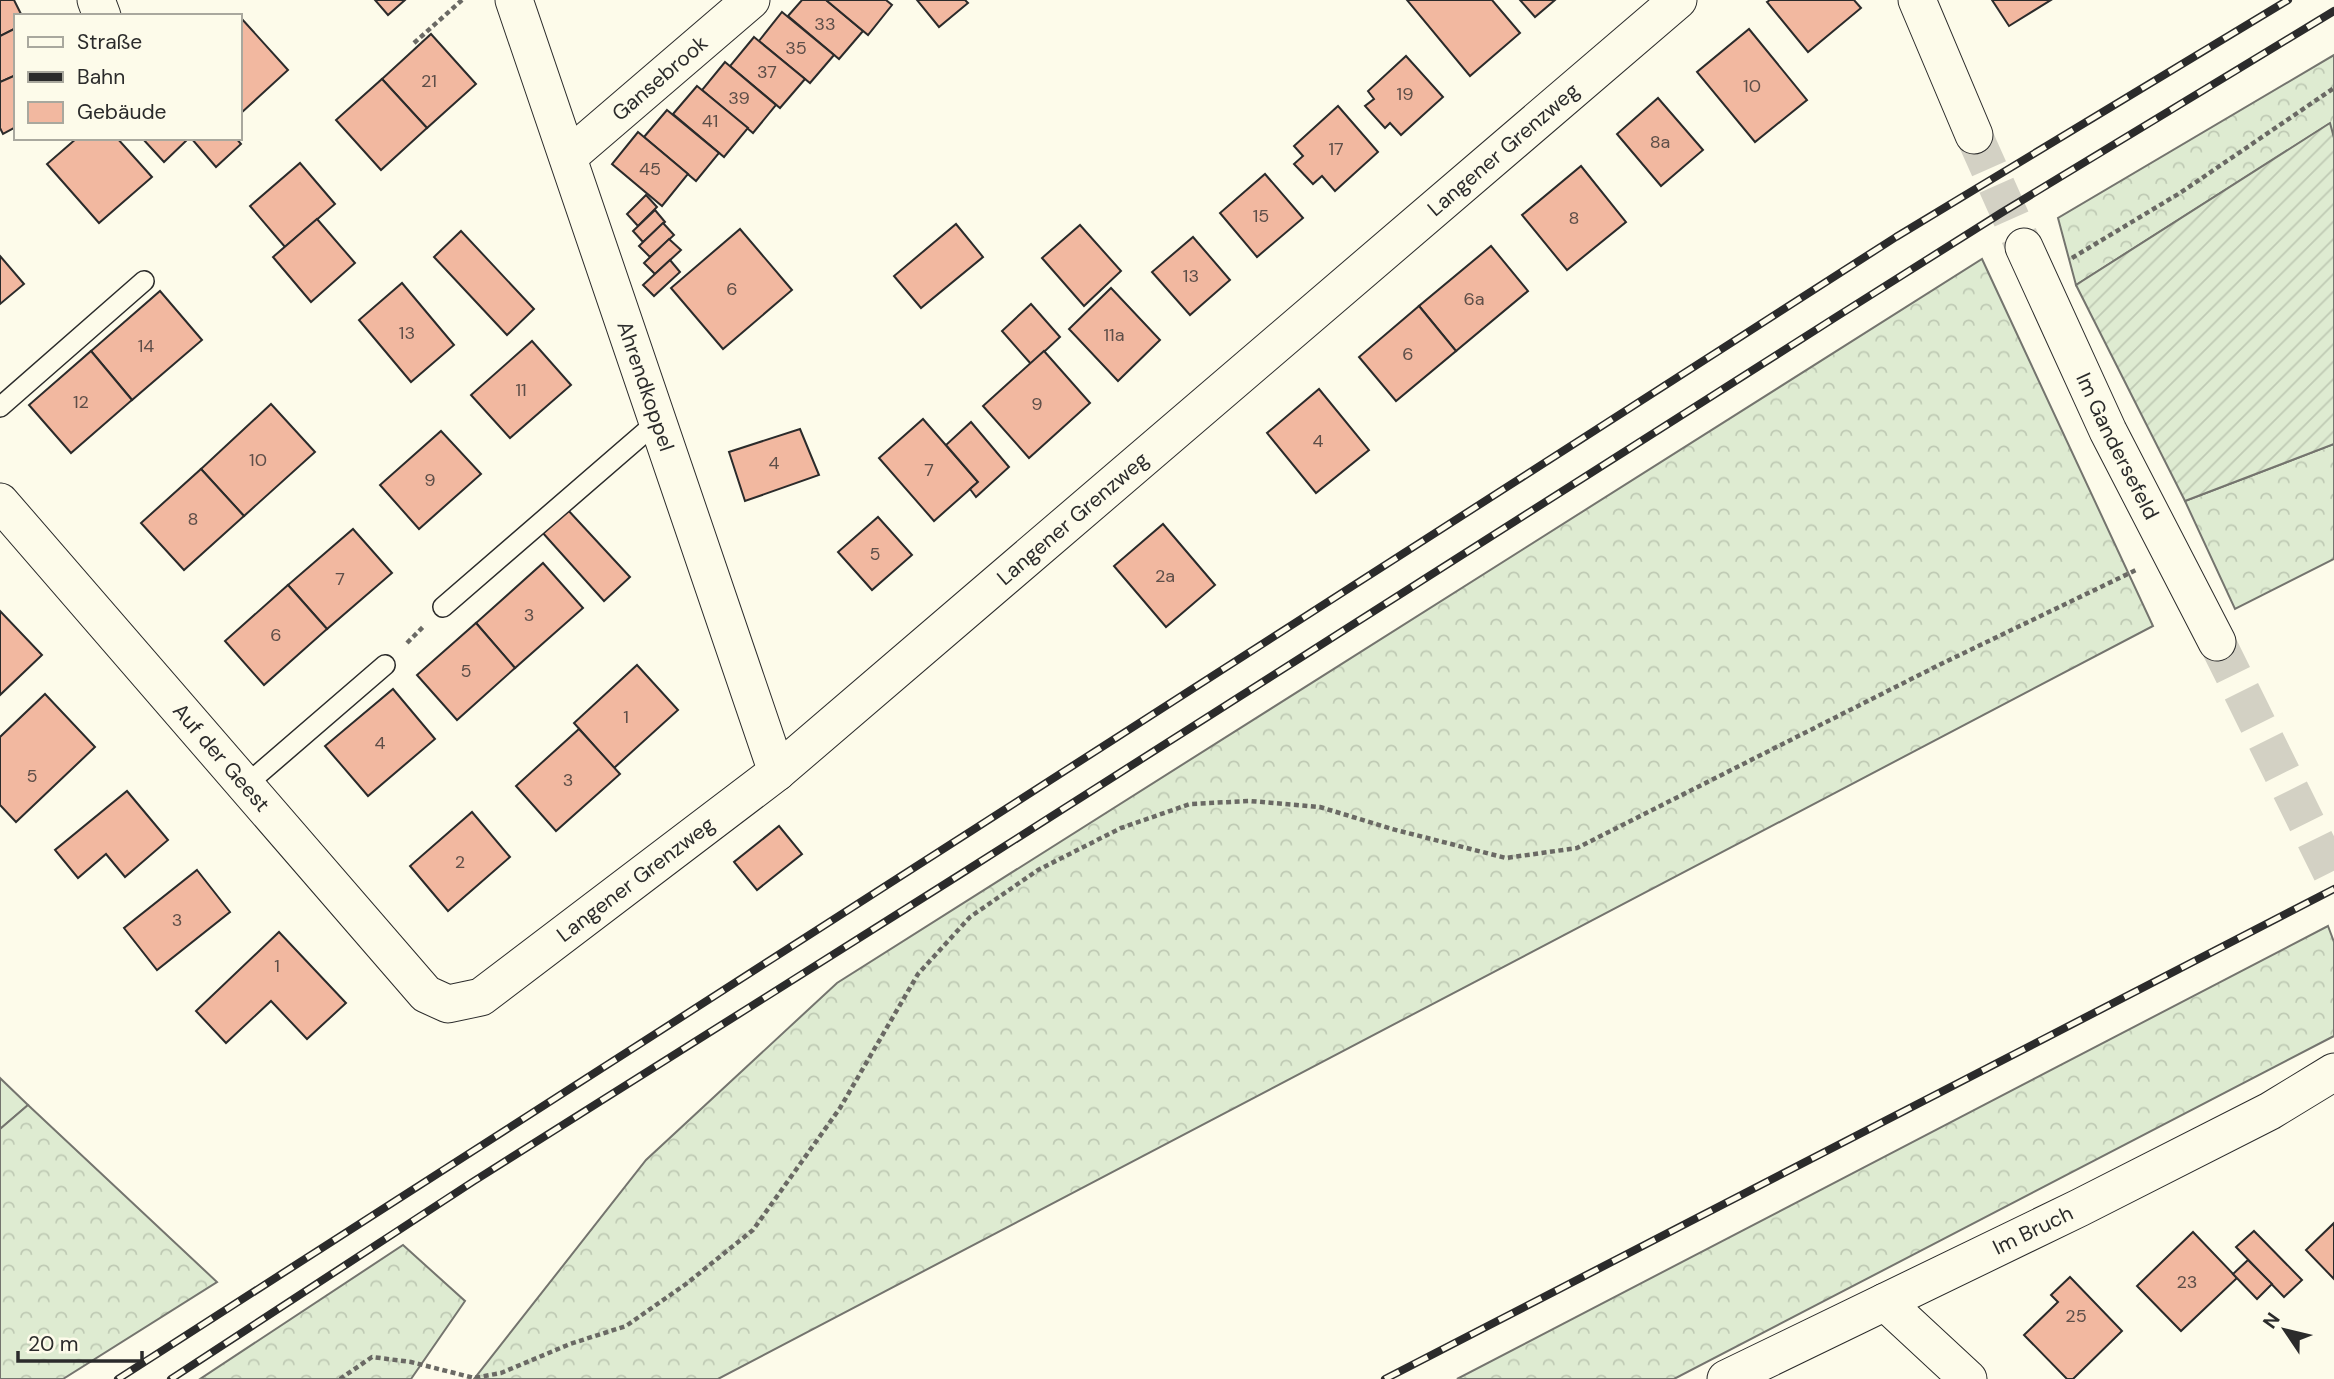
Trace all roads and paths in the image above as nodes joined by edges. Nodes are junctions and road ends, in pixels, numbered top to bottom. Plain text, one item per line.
1 (462, 0) edge
2 (514, 0) edge
3 (751, 0) edge
4 (1678, 0) edge
5 (1917, 0) edge
6 (414, 43) dead end
7 (2334, 88) edge
8 (1974, 135) tunnel mouth
9 (568, 157) junction
10 (2031, 262) joint
11 (144, 282) dead end
12 (0, 407) edge
13 (658, 421) junction
14 (0, 502) edge
15 (2171, 553) junction
16 (443, 607) joint
17 (2217, 642) tunnel mouth
18 (385, 665) joint
19 (777, 772) junction
20 (247, 784) junction
21 (448, 1004) joint
22 (2334, 1072) edge
23 (1885, 1302) junction
24 (340, 1379) edge
25 (1726, 1379) edge
26 (1968, 1379) edge

1 - 6 path
2 - 9 street, Ahrendkoppel
3 - 9 street, Gansebrook
4 - 19 street, Langener Grenzweg
5 - 8 street
7 - 10 path
9 - 13 street, Ahrendkoppel
10 - 15 street, Im Gandersefeld
11 - 12 lane
13 - 16 lane
13 - 19 street, Ahrendkoppel
14 - 20 street, Auf der Geest
15 - 17 street, Im Gandersefeld
15 - 24 path
16 - 18 path
18 - 20 lane
19 - 21 street, Langener Grenzweg
20 - 21 street, Auf der Geest
22 - 23 street, Im Bruch
23 - 25 street, Im Bruch
23 - 26 street

